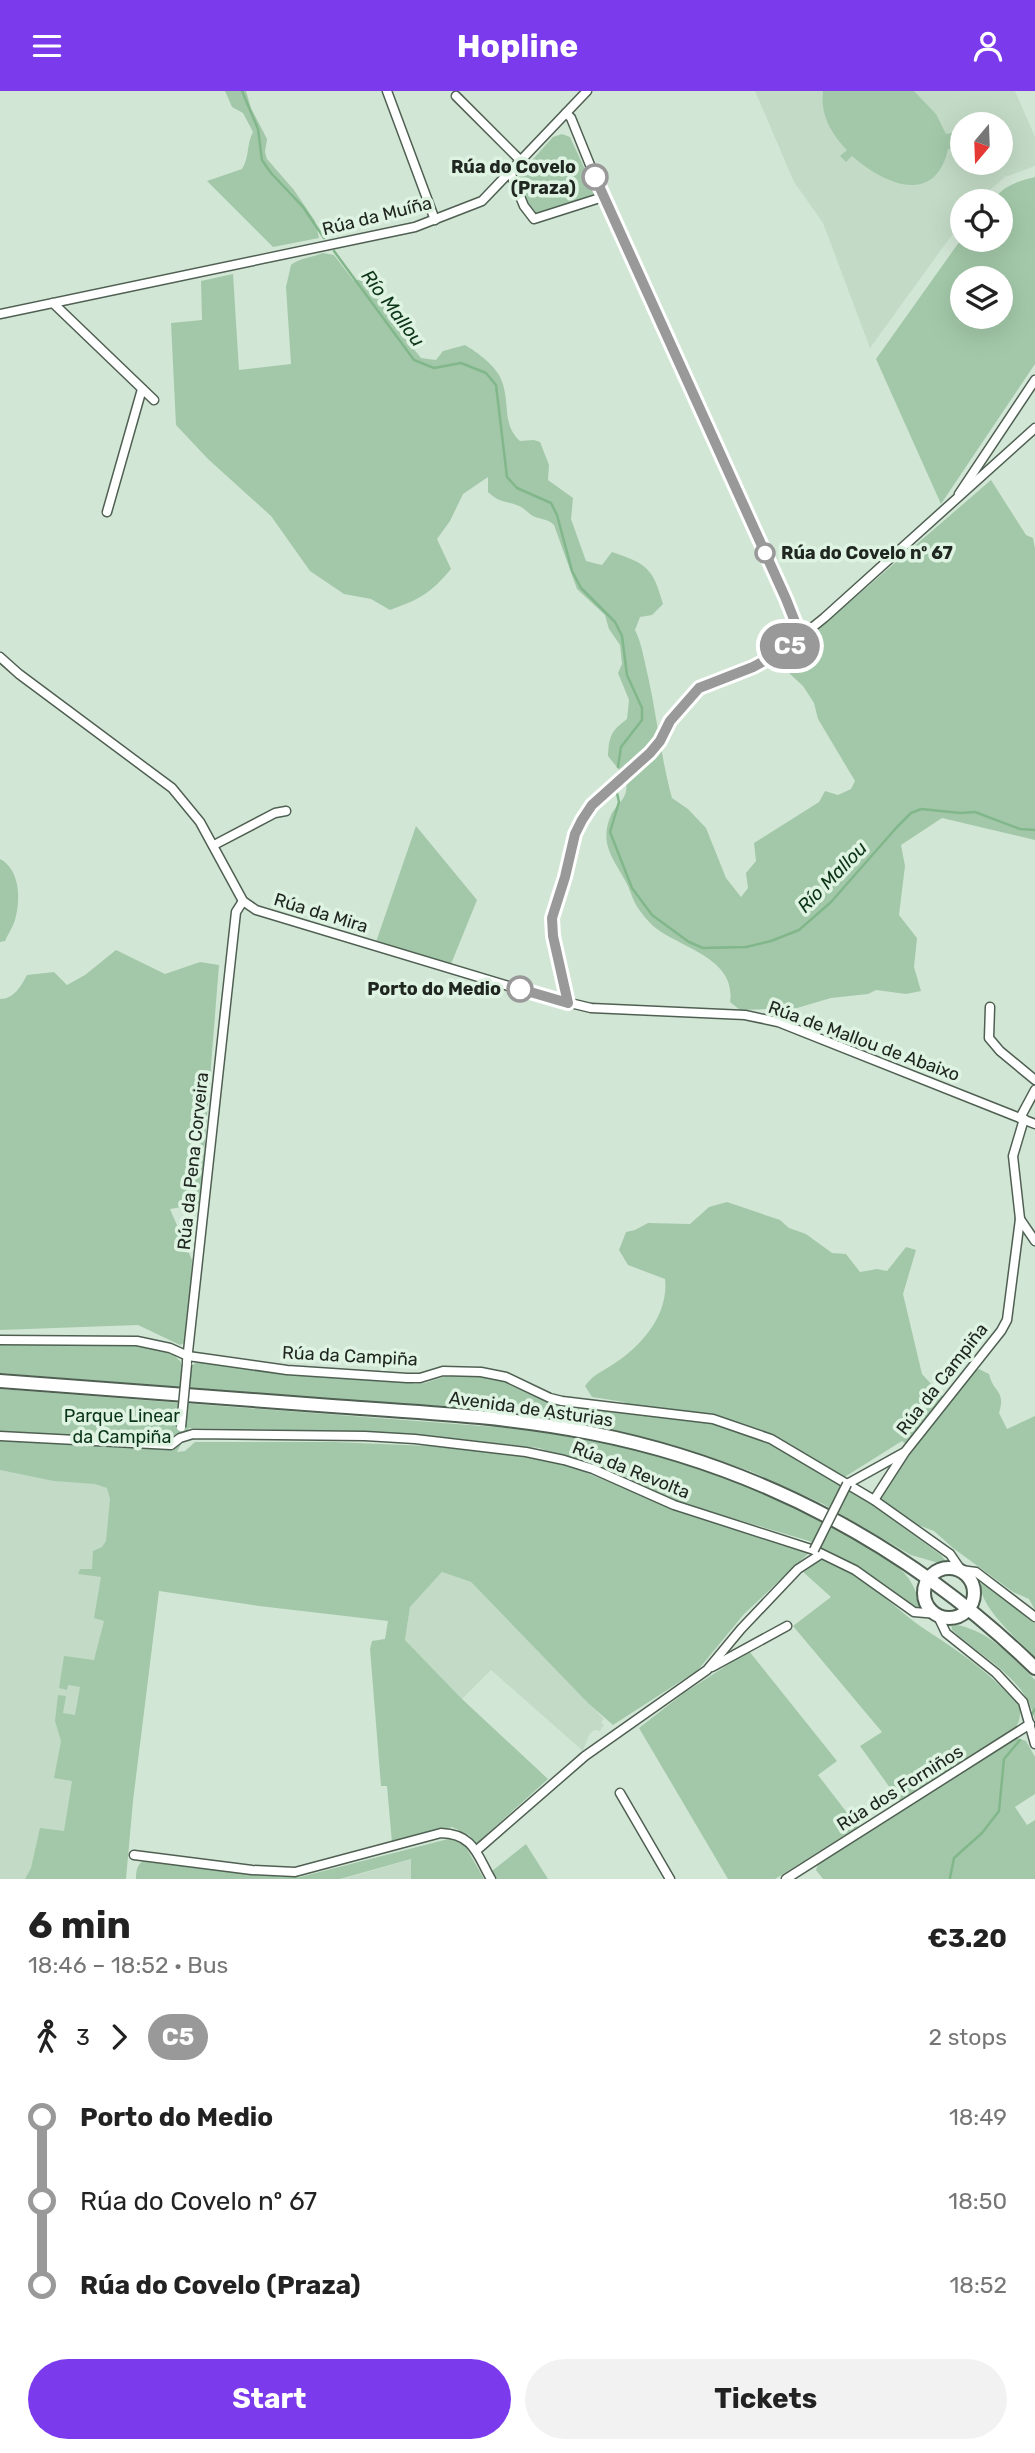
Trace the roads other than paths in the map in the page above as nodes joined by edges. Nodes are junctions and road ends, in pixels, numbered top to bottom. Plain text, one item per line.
1 (387, 91) edge
2 (587, 91) edge
3 (456, 96) dead end
4 (566, 113) junction
5 (521, 161) junction
6 (510, 172) junction
7 (603, 197) junction
8 (435, 220) junction
9 (53, 303) junction
10 (0, 314) edge
11 (1035, 380) edge
12 (142, 389) junction
13 (154, 400) dead end
14 (1035, 428) edge
15 (959, 497) junction
16 (107, 512) dead end
17 (801, 637) junction
18 (0, 657) edge
19 (286, 811) dead end
20 (214, 845) junction
21 (243, 901) junction
22 (568, 1003) junction
23 (990, 1007) dead end
24 (1035, 1080) edge
25 (1035, 1090) edge
26 (1022, 1118) junction
27 (1035, 1124) edge
28 (1020, 1219) junction
29 (1035, 1241) edge
30 (0, 1340) edge
31 (187, 1360) junction
32 (0, 1381) edge
33 (0, 1436) edge
34 (180, 1437) junction
35 (905, 1452) junction
36 (847, 1484) junction
37 (874, 1500) junction
38 (817, 1552) junction
39 (908, 1563) junction
40 (943, 1569) junction
41 (961, 1570) junction
42 (927, 1583) junction
43 (974, 1593) junction
44 (969, 1608) junction
45 (937, 1614) junction
46 (953, 1617) junction
47 (1035, 1617) edge
48 (787, 1626) dead end
49 (995, 1630) junction
50 (1035, 1668) edge
51 (707, 1670) junction
52 (1030, 1724) junction
53 (1035, 1744) edge
54 (620, 1794) dead end
55 (477, 1850) junction
56 (134, 1855) dead end
57 (491, 1879) edge
58 (670, 1879) edge
59 (786, 1879) edge

1 - 8 street
2 - 4 street, Rúa da Muíña
3 - 5 street
4 - 5 street, Rúa da Muíña
4 - 7 street
5 - 6 street, Rúa da Muíña
6 - 7 street
6 - 8 street, Rúa da Muíña
7 - 17 street
8 - 9 street, Rúa da Muíña
9 - 10 street, Rúa da Muíña
9 - 12 street
11 - 15 street
12 - 13 street
12 - 16 street
14 - 15 street
15 - 17 street
17 - 22 street
18 - 20 street
19 - 20 street
20 - 21 street
21 - 22 street, Rúa da Mira
21 - 31 street, Rúa da Pena Corveira
22 - 26 street, Rúa de Mallou de Abaixo
23 - 24 street
25 - 26 street
26 - 27 street, Rúa de Mallou de Abaixo
26 - 28 street, Rúa da Campiña
28 - 29 street
28 - 35 street, Rúa da Campiña
30 - 31 street, Rúa da Campiña
31 - 34 street, Rúa da Pena Corveira, bridge
31 - 36 street, Rúa da Campiña
32 - 39 main road, Avenida de Asturias
33 - 34 street, Rúa da Revolta
34 - 38 street, Rúa da Revolta
35 - 36 street, Rúa da Campiña
35 - 37 street, Rúa da Campiña
36 - 37 street
36 - 38 street, bridge
37 - 41 street
38 - 45 street, Rúa da Revolta
38 - 51 street
39 - 40 main road
39 - 42 main road
40 - 41 main road
40 - 42 main road
41 - 43 main road
41 - 47 street
42 - 44 main road
42 - 45 main road
43 - 44 main road
43 - 49 main road
44 - 46 main road
44 - 49 main road
45 - 46 main road
45 - 52 street
46 - 49 main road
48 - 51 street
49 - 50 main road
51 - 55 street
52 - 53 street
52 - 59 street, Rúa dos Forniños
54 - 58 street
55 - 56 street
55 - 57 street

